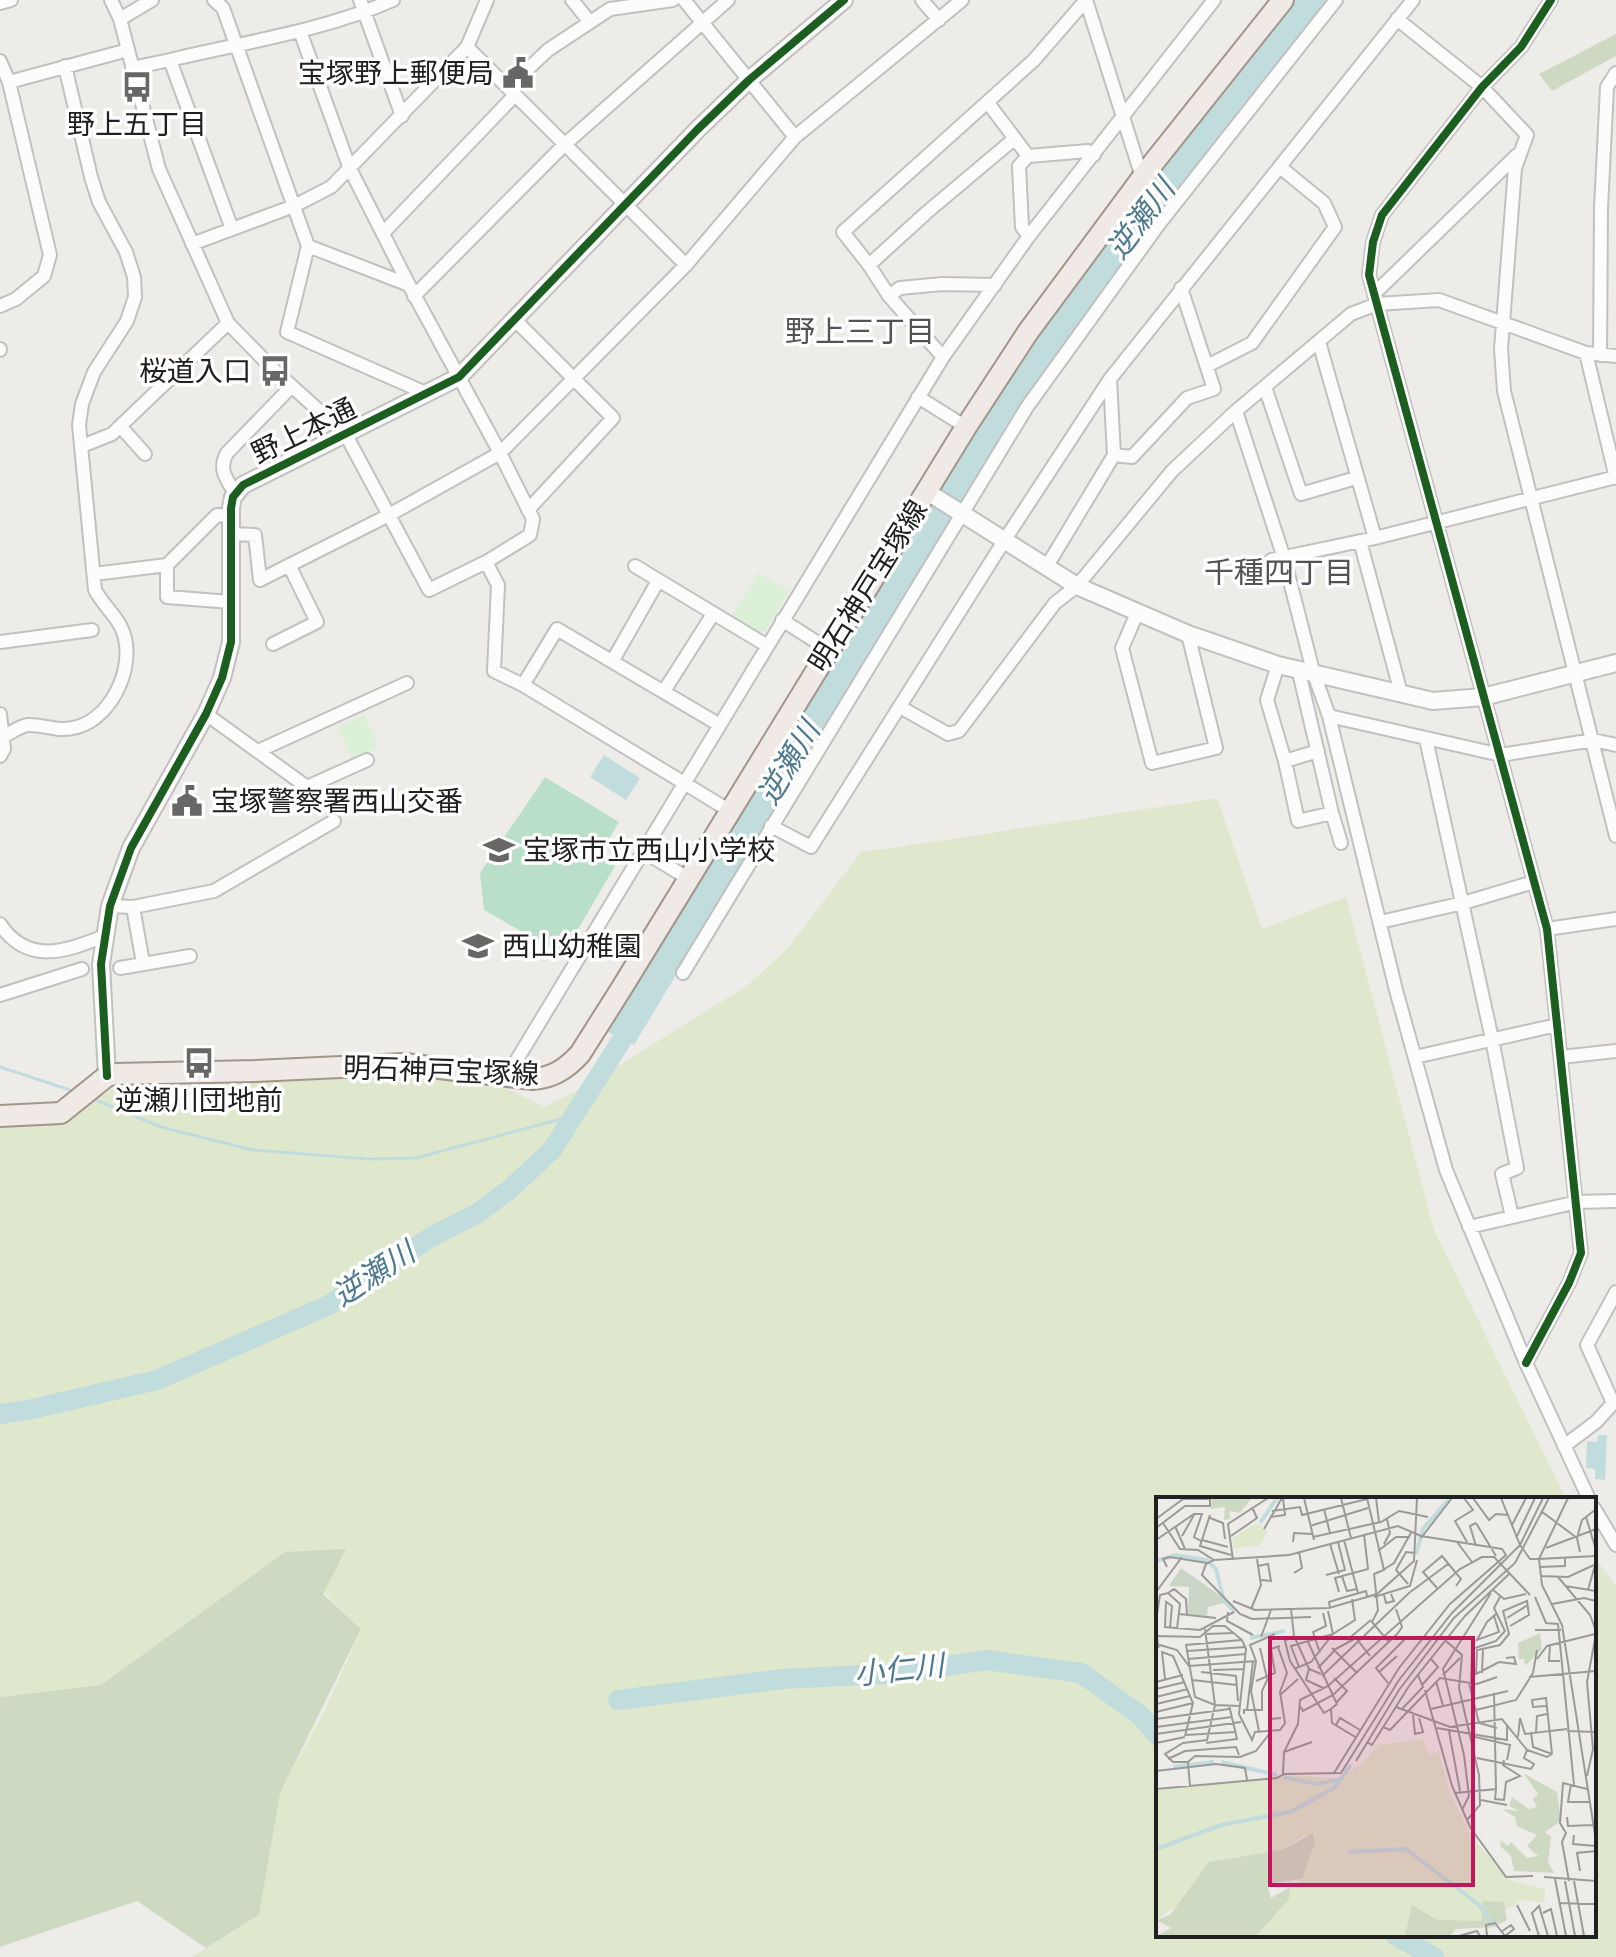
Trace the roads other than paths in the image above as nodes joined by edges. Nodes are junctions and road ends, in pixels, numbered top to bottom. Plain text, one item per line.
1 (11, 0) edge
2 (111, 0) edge
3 (152, 0) edge
4 (214, 0) edge
5 (393, 0) edge
6 (572, 0) edge
7 (673, 0) edge
8 (684, 0) edge
9 (728, 0) edge
10 (844, 0) edge
11 (922, 0) edge
12 (962, 0) edge
13 (1214, 0) edge
14 (1283, 0) edge
15 (1336, 0) edge
16 (1413, 0) edge
17 (1551, 0) edge
18 (484, 2) edge
19 (0, 3) edge
20 (610, 4) edge
21 (362, 6) edge
22 (120, 19) junction
23 (1397, 19) junction
24 (939, 20) junction
25 (589, 21) junction
26 (702, 21) junction
27 (300, 31) junction
28 (235, 44) junction
29 (467, 47) junction
30 (128, 50) junction
31 (170, 60) junction
32 (0, 61) edge
33 (65, 66) junction
34 (132, 68) junction
35 (1616, 73) edge
36 (749, 80) junction
37 (9, 82) junction
38 (1482, 87) junction
39 (511, 92) junction
40 (988, 103) junction
41 (402, 116) junction
42 (1124, 117) junction
43 (795, 137) junction
44 (1014, 139) junction
45 (563, 146) junction
46 (1519, 152) junction
47 (1094, 155) junction
48 (1028, 156) junction
49 (1280, 167) junction
50 (350, 169) junction
51 (1142, 177) junction
52 (294, 206) junction
53 (624, 206) junction
54 (1616, 207) edge
55 (1601, 208) junction
56 (232, 229) junction
57 (383, 233) junction
58 (1029, 236) junction
59 (192, 244) junction
60 (308, 246) junction
61 (686, 265) junction
62 (869, 265) junction
63 (995, 285) junction
64 (1181, 288) junction
65 (412, 290) junction
66 (889, 296) junction
67 (1376, 298) junction
68 (0, 306) edge
69 (513, 318) junction
70 (228, 323) junction
71 (1502, 323) junction
72 (1319, 342) junction
73 (1586, 353) junction
74 (1600, 355) junction
75 (1616, 356) edge
76 (943, 357) junction
77 (1207, 366) junction
78 (459, 377) junction
79 (574, 379) junction
80 (1110, 379) junction
81 (292, 386) junction
82 (1265, 387) junction
83 (428, 394) junction
84 (918, 397) junction
85 (1236, 411) junction
86 (121, 427) junction
87 (966, 427) junction
88 (346, 435) junction
89 (82, 446) junction
90 (500, 453) junction
91 (145, 454) dead end
92 (1114, 455) junction
93 (1356, 478) junction
94 (1616, 478) edge
95 (926, 491) junction
96 (235, 493) junction
97 (1530, 500) junction
98 (528, 510) junction
99 (962, 512) junction
100 (389, 515) junction
101 (230, 516) junction
102 (1436, 522) junction
103 (230, 534) junction
104 (1375, 538) junction
105 (1004, 541) junction
106 (1360, 541) junction
107 (1278, 559) junction
108 (486, 562) junction
109 (167, 565) junction
110 (289, 565) junction
111 (635, 566) dead end
112 (1047, 566) junction
113 (94, 574) junction
114 (658, 581) junction
115 (1077, 586) junction
116 (231, 602) junction
117 (1138, 611) junction
118 (713, 614) junction
119 (782, 620) junction
120 (92, 630) dead end
121 (1188, 634) junction
122 (0, 642) edge
123 (273, 644) dead end
124 (766, 645) junction
125 (829, 650) junction
126 (613, 660) junction
127 (1616, 663) edge
128 (1278, 665) junction
129 (1305, 670) junction
130 (1574, 674) junction
131 (407, 683) dead end
132 (523, 685) junction
133 (664, 691) junction
134 (1401, 693) junction
135 (1483, 697) junction
136 (900, 707) junction
137 (0, 714) edge
138 (206, 714) junction
139 (1329, 716) junction
140 (718, 724) junction
141 (1, 738) edge
142 (1426, 739) junction
143 (1593, 740) junction
144 (1616, 745) edge
145 (258, 751) junction
146 (1318, 751) junction
147 (1501, 755) junction
148 (0, 756) edge
149 (367, 760) dead end
150 (1285, 761) junction
151 (1602, 778) junction
152 (1616, 781) edge
153 (683, 784) junction
154 (730, 811) junction
155 (1332, 813) junction
156 (334, 821) dead end
157 (771, 826) junction
158 (1616, 836) edge
159 (1341, 843) dead end
160 (643, 851) junction
161 (689, 879) junction
162 (1534, 882) junction
163 (1463, 903) junction
164 (110, 906) junction
165 (133, 907) junction
166 (1616, 919) edge
167 (1380, 922) junction
168 (0, 924) edge
169 (1547, 929) junction
170 (104, 936) junction
171 (51, 954) junction
172 (190, 956) dead end
173 (143, 963) junction
174 (120, 968) dead end
175 (82, 969) dead end
176 (683, 973) dead end
177 (58, 976) junction
178 (0, 995) edge
179 (1557, 1025) junction
180 (1492, 1039) junction
181 (1616, 1051) edge
182 (1415, 1057) junction
183 (1561, 1057) junction
184 (107, 1076) junction
185 (507, 1076) junction
186 (0, 1116) edge
187 (1616, 1201) edge
188 (1577, 1202) junction
189 (1512, 1216) junction
190 (1469, 1227) junction
191 (1616, 1292) edge
192 (1526, 1363) junction
193 (1614, 1402) edge
194 (1564, 1446) junction
195 (1588, 1497) edge
196 (1596, 1511) edge
197 (1616, 1545) edge

1 - 19 street
2 - 22 street
3 - 22 street
4 - 28 street
5 - 21 street
6 - 25 street
7 - 20 street
8 - 26 street
9 - 26 street
10 - 36 street, 野上本通
11 - 24 street
12 - 24 street
13 - 42 street
14 - 51 main road, 明石神戸宝塚線
15 - 99 street
16 - 23 street
17 - 38 street
18 - 29 street
20 - 25 street
21 - 27 street
21 - 41 street
22 - 30 street
23 - 38 street
23 - 49 street
24 - 43 street
25 - 39 street
26 - 36 street
26 - 45 street
27 - 28 street
27 - 50 street
28 - 31 street
28 - 52 street
29 - 39 street
29 - 41 street
30 - 33 street
30 - 34 street
31 - 34 street
31 - 56 street
32 - 37 street
33 - 37 street
33 - 89 street
34 - 59 street
35 - 55 street
36 - 43 street
36 - 53 street, 野上本通
37 - 68 street
38 - 46 street
38 - 67 street
39 - 45 street
39 - 57 street
40 - 42 street
40 - 44 street
40 - 62 street
41 - 50 street
42 - 47 street
42 - 51 street
43 - 61 street
44 - 48 street
44 - 62 street
45 - 53 street
45 - 65 street
46 - 67 street
46 - 71 street
47 - 48 street
47 - 58 street
48 - 58 street
49 - 64 street
49 - 77 street
50 - 52 street
50 - 57 street
51 - 87 main road, 明石神戸宝塚線
52 - 56 street
52 - 60 street
53 - 61 street
53 - 69 street, 野上本通
54 - 55 street
55 - 74 street
56 - 59 street
57 - 65 street
58 - 63 street
59 - 70 street
60 - 65 street
60 - 83 street
61 - 79 street
62 - 66 street
63 - 66 street
63 - 76 street
64 - 77 street
64 - 80 street
65 - 78 street
66 - 76 street
67 - 71 street
67 - 72 street
67 - 102 street
69 - 78 street, 野上本通
69 - 79 street
70 - 81 street
70 - 86 street
71 - 73 street
71 - 97 street
72 - 82 street
72 - 93 street
73 - 74 street
73 - 94 street
74 - 75 street
76 - 84 street
77 - 92 street
78 - 83 street, 野上本通
78 - 90 street
79 - 90 street
79 - 98 street
80 - 92 street
80 - 105 street
81 - 88 street
81 - 96 street
82 - 85 street
82 - 93 street
83 - 88 street, 野上本通
84 - 87 street
84 - 119 street
85 - 107 street
85 - 115 street
86 - 89 street
86 - 91 street
87 - 95 main road, 明石神戸宝塚線
88 - 96 street, 野上本通
88 - 100 street
89 - 113 street
90 - 98 street
90 - 100 street
92 - 112 street
93 - 104 street
94 - 97 street
95 - 99 street
95 - 125 main road, 明石神戸宝塚線
96 - 101 street, 野上本通
97 - 102 street
97 - 130 street
98 - 108 street
99 - 105 street
99 - 157 street
100 - 108 street
100 - 110 street
101 - 103 street, 野上本通
101 - 109 street
102 - 104 street
102 - 135 street
103 - 110 street
103 - 116 street, 野上本通
104 - 106 street
105 - 112 street
105 - 136 street
106 - 107 street
106 - 134 street
107 - 129 street
108 - 132 street
109 - 113 street
109 - 116 street
110 - 123 street
111 - 114 street
112 - 115 street
113 - 141 street
114 - 118 street
114 - 126 street
115 - 117 street
115 - 136 street
116 - 138 street, 野上本通
117 - 121 street
117 - 121 street
118 - 124 street
118 - 133 street
119 - 124 street
119 - 125 street
120 - 122 street
121 - 128 street
124 - 140 street
125 - 154 main road, 明石神戸宝塚線
126 - 132 street
126 - 133 street
127 - 130 street
128 - 129 street
128 - 150 street
129 - 134 street
129 - 139 street
129 - 146 street
130 - 135 street
130 - 143 street
131 - 145 street
132 - 153 street
133 - 140 street
134 - 135 street
135 - 147 street
136 - 157 street
137 - 141 street
138 - 145 street
138 - 164 street, 野上本通
139 - 142 street
139 - 167 street
140 - 153 street
141 - 148 street
142 - 147 street
142 - 163 street
143 - 144 street
143 - 147 street
143 - 151 street
145 - 149 street
146 - 150 street
146 - 155 street
147 - 162 street
150 - 155 street
151 - 152 street
151 - 158 street
153 - 154 street
153 - 160 street
154 - 161 main road, 明石神戸宝塚線
155 - 159 street
156 - 165 street
157 - 176 street
160 - 161 street
160 - 185 street
161 - 185 main road, 明石神戸宝塚線
162 - 163 street
162 - 169 street
163 - 167 street
163 - 180 street
164 - 165 street
164 - 170 street, 野上本通
165 - 173 street
166 - 169 street
167 - 182 street
168 - 171 street
169 - 179 street
170 - 171 street
170 - 184 street, 野上本通
171 - 177 street
172 - 173 street
173 - 174 street
175 - 177 street
177 - 178 street
179 - 180 street
179 - 183 street
180 - 182 street
180 - 189 street
181 - 183 street
182 - 190 street
183 - 188 street
184 - 185 main road, 明石神戸宝塚線
184 - 186 main road
187 - 188 street
188 - 189 street
188 - 192 street
189 - 190 street
190 - 192 street
191 - 193 street
192 - 194 street
193 - 194 street
194 - 195 street
196 - 197 street

